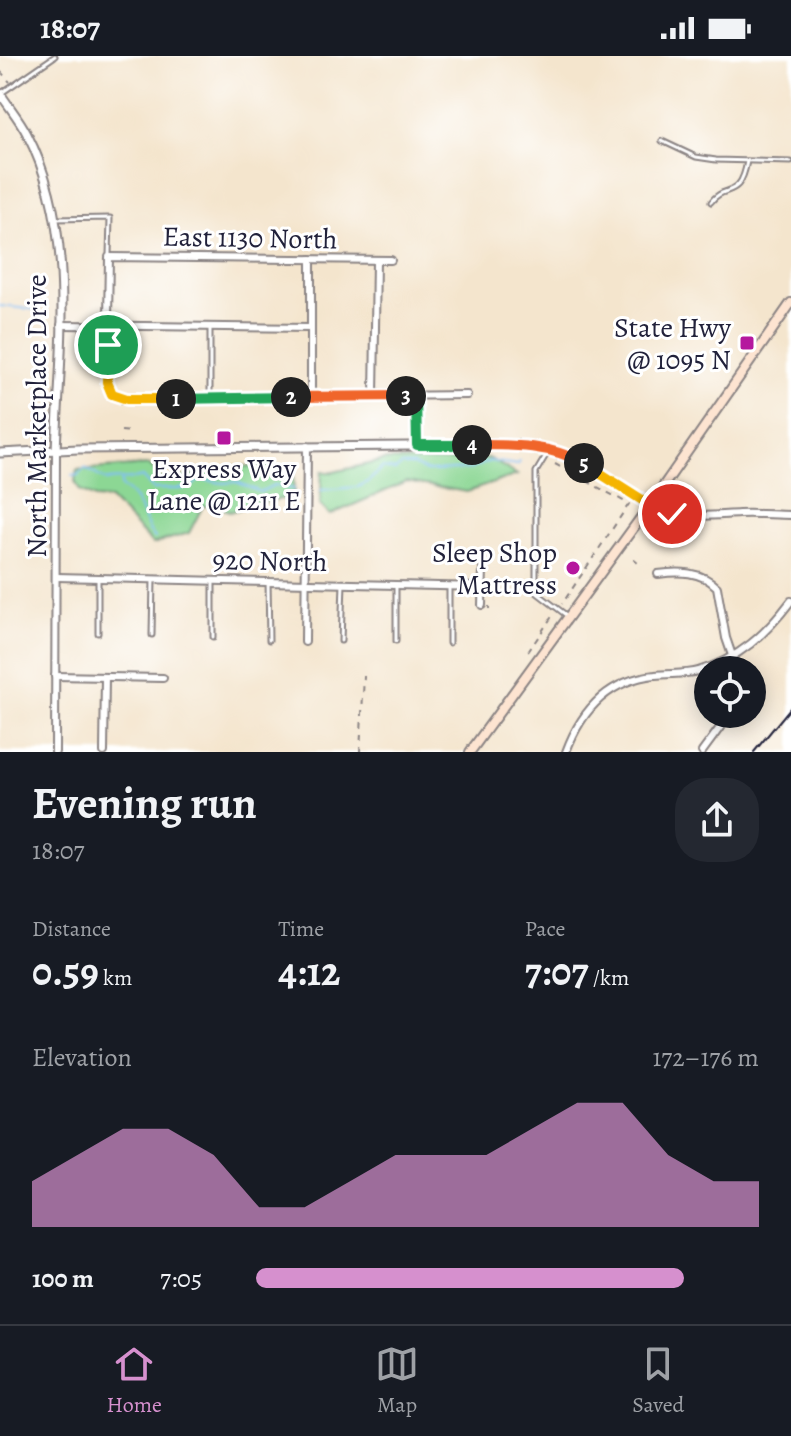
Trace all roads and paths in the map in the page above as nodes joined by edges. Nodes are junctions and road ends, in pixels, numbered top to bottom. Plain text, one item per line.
1 (55, 56) edge
2 (0, 71) edge
3 (12, 85) junction
4 (0, 94) edge
5 (662, 141) dead end
6 (747, 161) junction
7 (791, 162) edge
8 (711, 202) dead end
9 (54, 219) junction
10 (109, 257) junction
11 (311, 259) junction
12 (376, 260) junction
13 (391, 260) dead end
14 (791, 303) edge
15 (61, 325) junction
16 (108, 326) junction
17 (210, 326) junction
18 (311, 328) junction
19 (416, 395) junction
20 (467, 395) dead end
21 (374, 396) junction
22 (311, 397) junction
23 (210, 398) junction
24 (121, 431) dead end
25 (131, 432) dead end
26 (417, 445) junction
27 (307, 446) junction
28 (550, 449) junction
29 (56, 451) junction
30 (0, 453) edge
31 (555, 464) dead end
32 (650, 505) junction
33 (791, 515) edge
34 (633, 559) dead end
35 (639, 564) dead end
36 (483, 568) dead end
37 (658, 574) dead end
38 (57, 577) junction
39 (98, 578) junction
40 (153, 579) junction
41 (213, 580) junction
42 (268, 581) junction
43 (306, 582) junction
44 (343, 583) junction
45 (396, 585) junction
46 (449, 586) junction
47 (482, 587) junction
48 (791, 601) edge
49 (562, 604) dead end
50 (487, 607) dead end
51 (553, 615) dead end
52 (568, 616) junction
53 (98, 633) dead end
54 (152, 635) dead end
55 (213, 637) dead end
56 (269, 640) dead end
57 (341, 641) dead end
58 (396, 641) dead end
59 (305, 642) dead end
60 (449, 643) dead end
61 (528, 652) dead end
62 (732, 656) edge
63 (734, 656) edge
64 (694, 672) edge
65 (55, 676) junction
66 (364, 676) dead end
67 (105, 677) junction
68 (163, 678) dead end
69 (720, 728) edge
70 (55, 752) edge
71 (104, 752) edge
72 (360, 752) edge
73 (470, 752) edge
74 (566, 752) edge
75 (702, 752) edge

1 - 3 lane
2 - 3 path
3 - 4 lane
4 - 9 street, North Marketplace Drive
5 - 6 lane
6 - 7 lane
6 - 8 lane
9 - 10 lane
9 - 15 street, North Marketplace Drive
10 - 11 street, East 1130 North
10 - 16 street
11 - 12 street, East 1130 North
11 - 18 street
12 - 13 street, East 1130 North
12 - 21 street
14 - 32 main road
15 - 16 street
15 - 29 street, North Marketplace Drive
16 - 17 street
16 - 23 street
17 - 18 street
17 - 23 lane
18 - 22 street
19 - 20 street
19 - 21 street
19 - 26 street
21 - 22 street
22 - 23 street
24 - 25 path
26 - 27 street
26 - 28 street
27 - 29 street
27 - 43 street
28 - 32 street
28 - 52 lane
29 - 30 street
29 - 38 street, North Marketplace Drive
31 - 49 path
32 - 33 street
32 - 52 main road
34 - 35 path
36 - 47 street
37 - 62 street
38 - 39 street, 920 North
38 - 65 street, North Marketplace Drive
39 - 40 street, 920 North
39 - 53 lane
40 - 41 street, 920 North
40 - 54 lane
41 - 42 street, 920 North
41 - 55 lane
42 - 43 street, 920 North
42 - 56 lane
43 - 44 street, 920 North
43 - 59 street
44 - 45 street, 920 North
44 - 57 lane
45 - 46 street, 920 North
45 - 58 lane
46 - 47 street, 920 North
46 - 60 lane
47 - 50 street
48 - 63 street
51 - 61 path
52 - 73 main road
64 - 74 street
65 - 67 street
65 - 70 street, North Marketplace Drive
66 - 72 path
67 - 68 street
67 - 71 street
69 - 75 street

